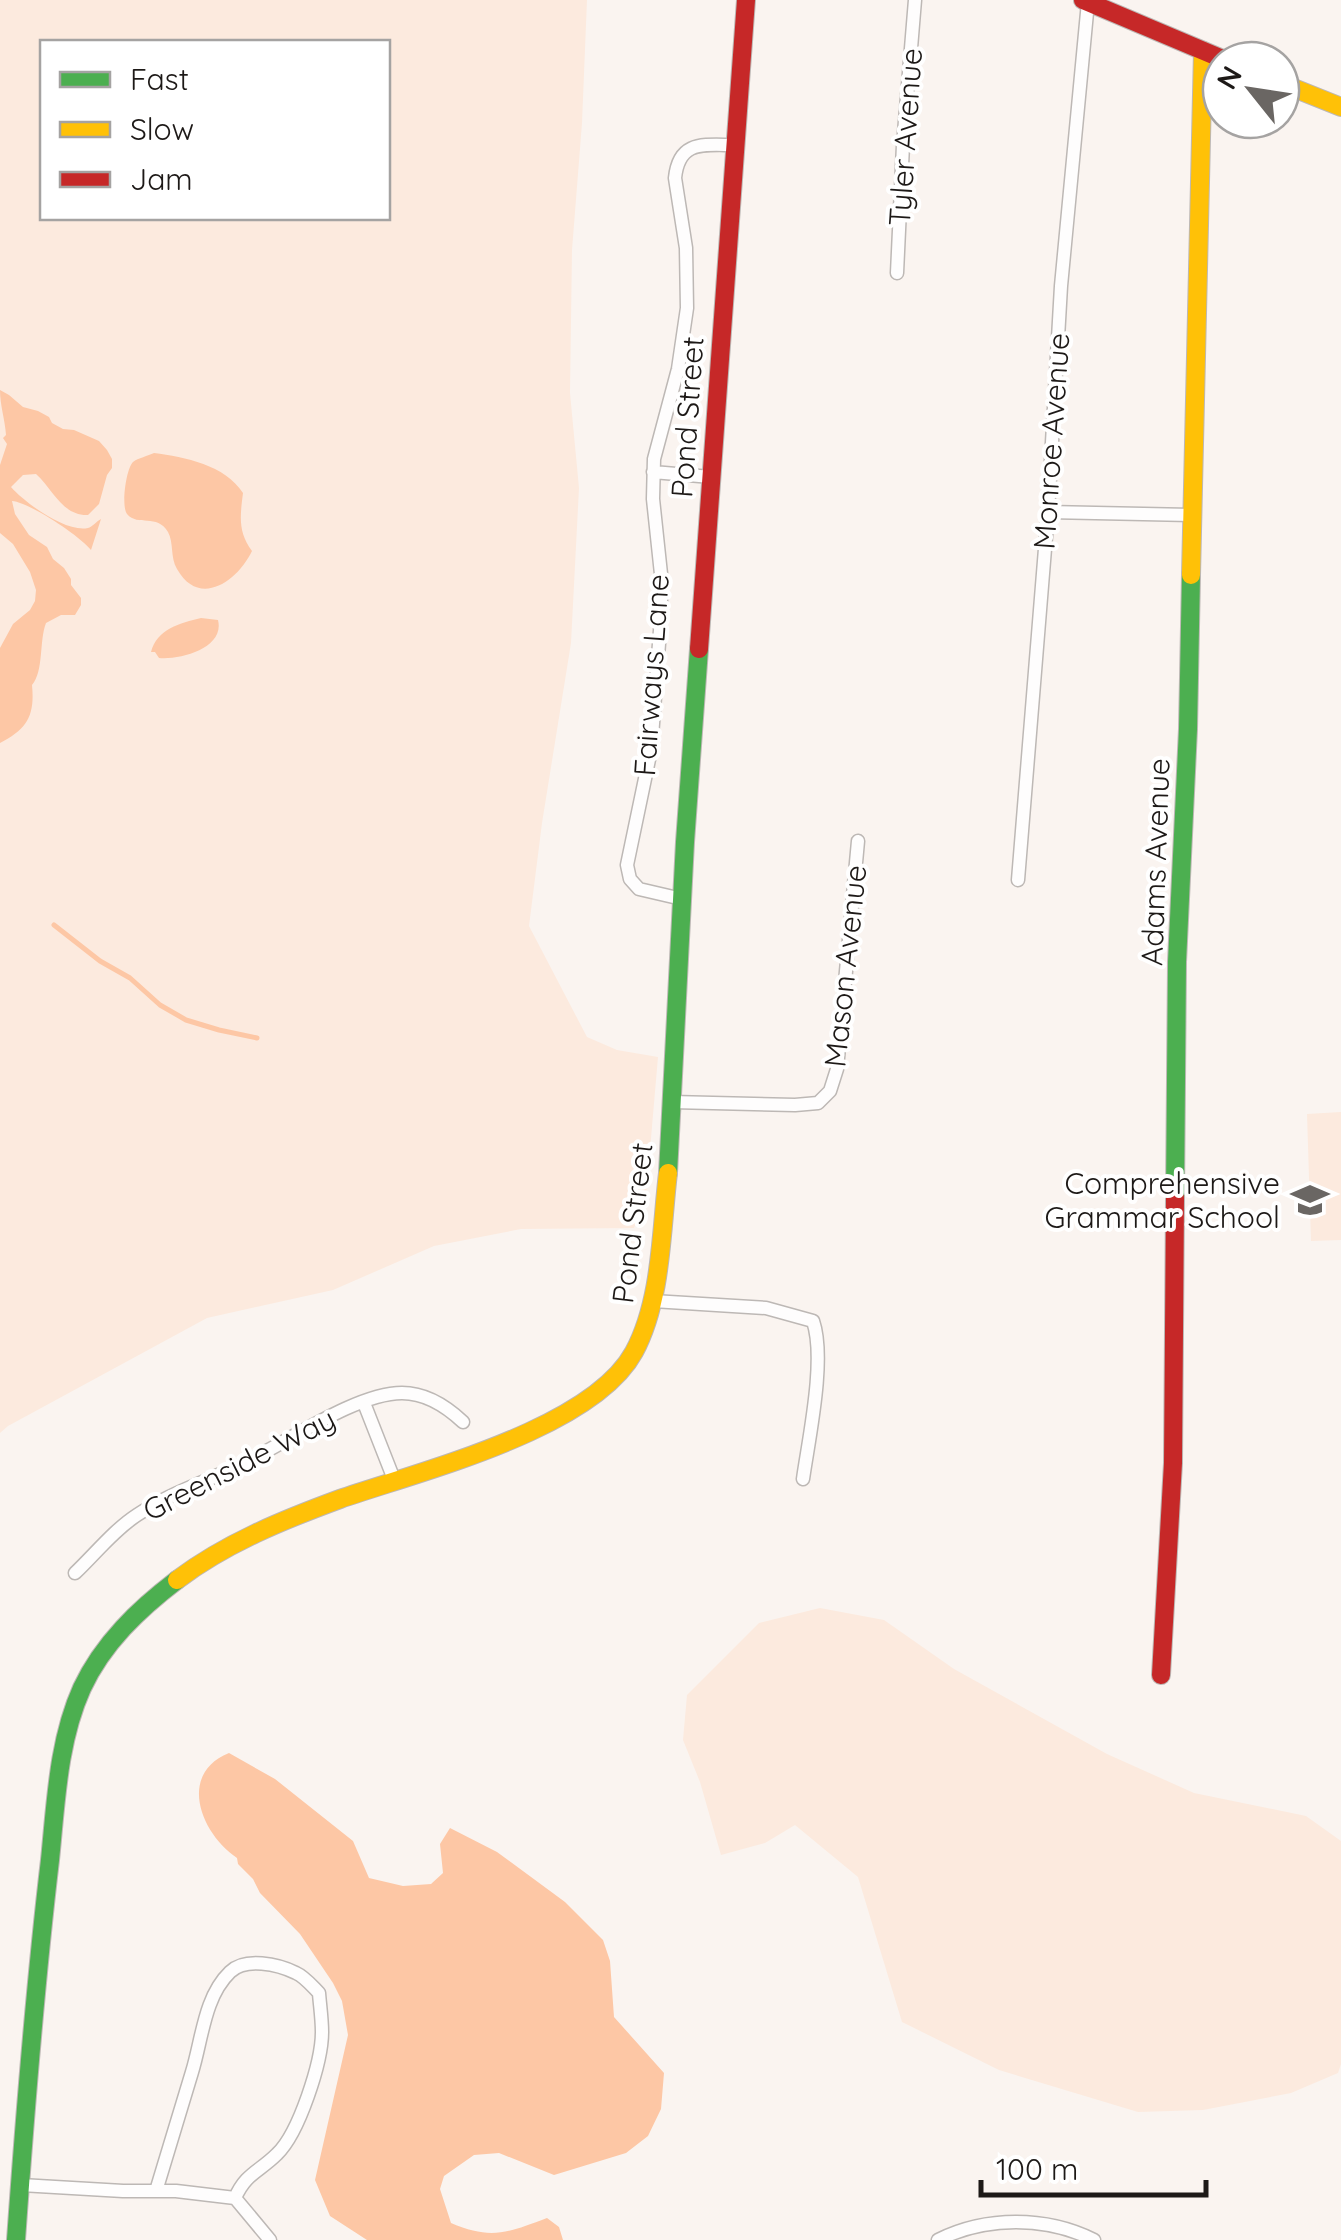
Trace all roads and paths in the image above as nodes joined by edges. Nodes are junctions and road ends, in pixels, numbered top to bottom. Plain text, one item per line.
1 (746, 0) edge
2 (915, 0) edge
3 (1086, 1) edge
4 (1201, 50) edge
5 (1301, 91) edge
6 (1341, 107) edge
7 (1201, 136) edge
8 (734, 145) junction
9 (897, 274) dead end
10 (653, 472) junction
11 (711, 477) junction
12 (1048, 512) junction
13 (1192, 516) junction
14 (858, 842) dead end
15 (1018, 880) dead end
16 (682, 899) junction
17 (672, 1102) junction
18 (654, 1300) junction
19 (364, 1403) junction
20 (463, 1422) dead end
21 (803, 1479) dead end
22 (394, 1482) junction
23 (76, 1573) dead end
24 (1160, 1675) dead end
25 (21, 2186) junction
26 (156, 2191) junction
27 (235, 2198) junction
28 (16, 2240) edge
29 (270, 2240) edge
30 (938, 2240) edge
31 (1094, 2240) edge

1 - 8 street, Pond Street
2 - 9 street, Tyler Avenue
3 - 4 street
3 - 12 street, Monroe Avenue
5 - 6 street
7 - 13 street, Adams Avenue
8 - 10 street, Fairways Lane
8 - 11 street, Pond Street
10 - 11 street
10 - 16 street, Fairways Lane
11 - 16 street, Pond Street
12 - 13 street
12 - 15 street, Monroe Avenue
13 - 24 street, Adams Avenue
14 - 17 street, Mason Avenue
16 - 17 street, Pond Street
17 - 18 street, Pond Street
18 - 21 street
18 - 22 street, Pond Street
19 - 20 street, Greenside Way
19 - 22 street, Greenside Way
19 - 23 street, Greenside Way
22 - 25 street, Pond Street
25 - 26 street
25 - 28 street, Pond Street
26 - 27 street
26 - 27 street
27 - 29 street
30 - 31 street

